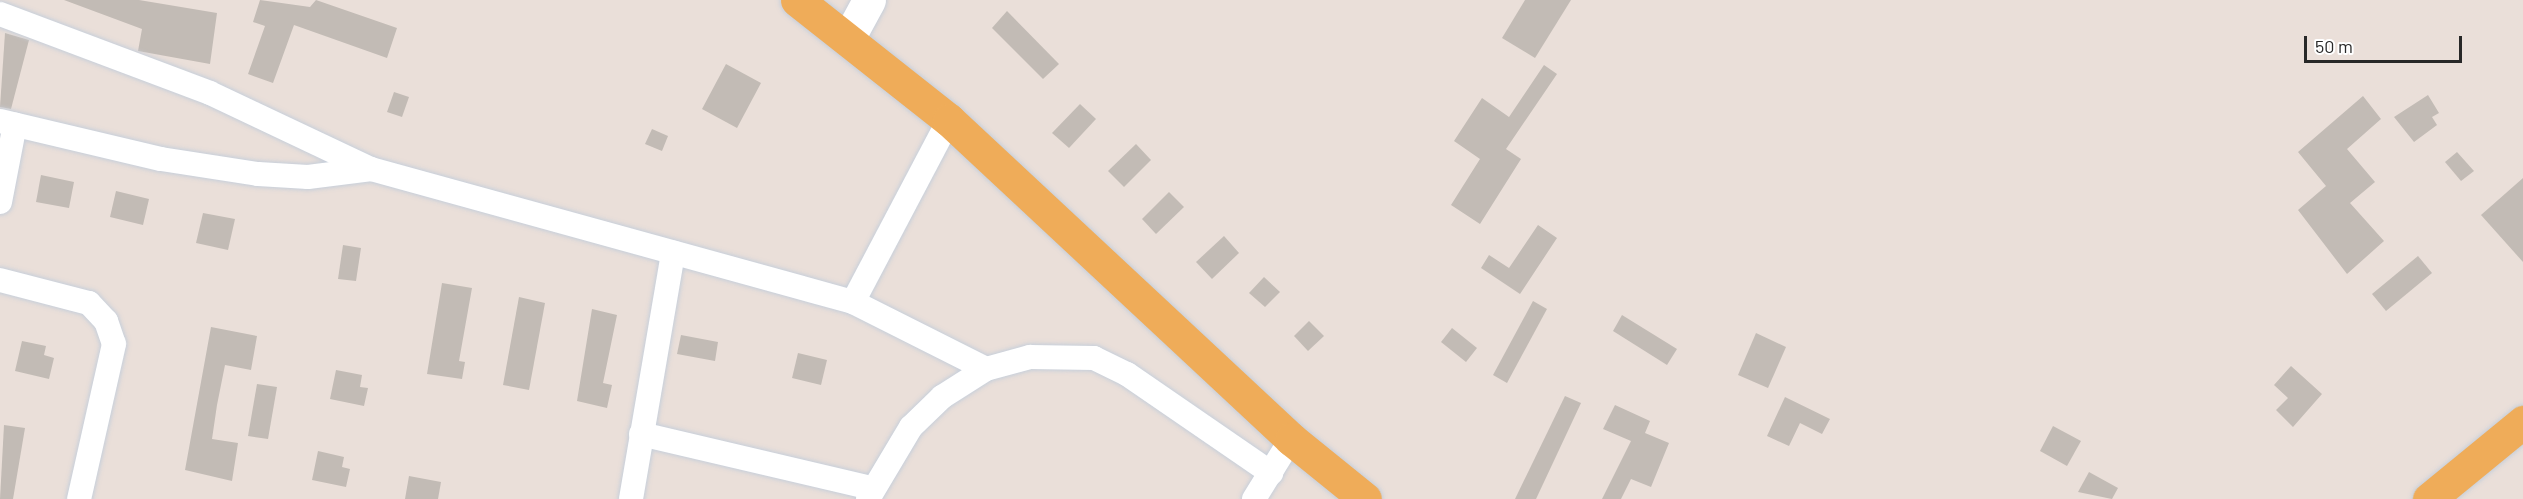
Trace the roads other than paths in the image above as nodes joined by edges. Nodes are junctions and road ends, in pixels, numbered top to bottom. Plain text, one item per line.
1 (797, 0) edge
2 (869, 0) edge
3 (0, 14) edge
4 (849, 37) junction
5 (949, 120) junction
6 (8, 123) edge
7 (371, 170) junction
8 (0, 202) edge
9 (673, 253) junction
10 (0, 280) edge
11 (853, 302) junction
12 (986, 369) junction
13 (2523, 422) edge
14 (641, 434) junction
15 (1291, 439) junction
16 (1271, 473) junction
17 (870, 493) edge
18 (79, 499) edge
19 (631, 499) edge
20 (1254, 499) edge
21 (1365, 499) edge
22 (2429, 499) edge

1 - 4 main road
2 - 4 street
3 - 7 street
4 - 5 main road
5 - 11 street
5 - 15 main road
6 - 7 street
6 - 8 street
7 - 9 street
9 - 11 street
9 - 14 street
10 - 18 street
11 - 12 street
12 - 16 street
12 - 17 street
13 - 22 main road
14 - 17 street
14 - 19 street
15 - 16 street
15 - 21 main road
16 - 20 street

